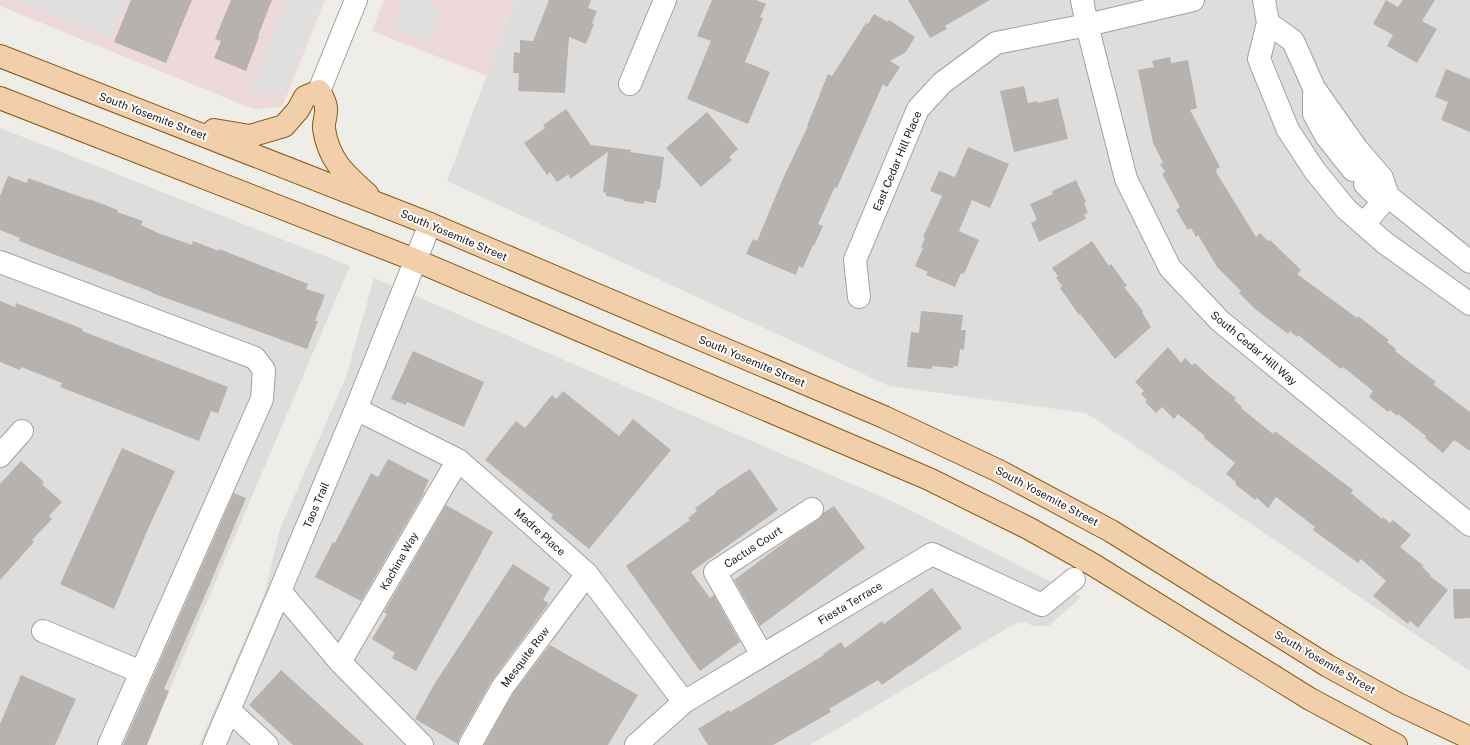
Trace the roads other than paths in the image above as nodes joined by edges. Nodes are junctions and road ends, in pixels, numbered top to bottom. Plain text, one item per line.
1 (356, 0) edge
2 (665, 0) edge
3 (1082, 0) edge
4 (1193, 0) edge
5 (1264, 0) edge
6 (1268, 23) junction
7 (1087, 25) junction
8 (0, 56) edge
9 (630, 84) dead end
10 (1314, 88) junction
11 (319, 91) junction
12 (0, 98) edge
13 (1314, 114) junction
14 (167, 122) junction
15 (1288, 130) junction
16 (1340, 153) junction
17 (1315, 172) junction
18 (1388, 196) junction
19 (378, 204) junction
20 (430, 224) junction
21 (1364, 224) junction
22 (415, 260) junction
23 (0, 262) edge
24 (1470, 262) edge
25 (859, 297) dead end
26 (1470, 304) edge
27 (356, 409) junction
28 (22, 431) dead end
29 (0, 456) edge
30 (458, 460) junction
31 (812, 509) dead end
32 (1470, 525) edge
33 (587, 574) junction
34 (1074, 579) dead end
35 (280, 591) junction
36 (43, 631) dead end
37 (762, 655) junction
38 (340, 662) junction
39 (141, 672) junction
40 (684, 702) junction
41 (229, 710) junction
42 (1470, 738) edge
43 (109, 745) edge
44 (214, 745) edge
45 (267, 745) edge
46 (422, 745) edge
47 (470, 745) edge
48 (636, 745) edge
49 (1396, 745) edge

1 - 11 street
2 - 9 street
3 - 7 street, South Cedar Hill Way
4 - 7 street, East Cedar Hill Place
5 - 6 street
6 - 10 street
6 - 15 street
7 - 25 street, East Cedar Hill Place
7 - 32 street, South Cedar Hill Way
8 - 14 main road, South Yosemite Street
10 - 13 street
10 - 18 street
11 - 14 main road
11 - 19 main road
12 - 22 main road
13 - 15 street
13 - 16 street
14 - 19 main road, South Yosemite Street
15 - 17 street
16 - 17 street
16 - 18 street
17 - 21 street
18 - 21 street
18 - 24 street
19 - 20 main road, South Yosemite Street
20 - 22 street, Taos Trail
20 - 42 main road, South Yosemite Street
21 - 26 street
22 - 27 street, Taos Trail
22 - 49 main road
23 - 39 street
27 - 30 street, Madre Place
27 - 35 street, Taos Trail
28 - 29 street
30 - 33 street, Madre Place
30 - 38 street, Kachina Way
31 - 37 street, Cactus Court
33 - 40 street, Madre Place
33 - 47 street, Mesquite Row
34 - 37 street, Fiesta Terrace
35 - 38 street
35 - 41 street
36 - 39 street
37 - 40 street, Fiesta Terrace
38 - 46 street
39 - 43 street
40 - 48 street, Fiesta Terrace
41 - 44 street
41 - 45 street

